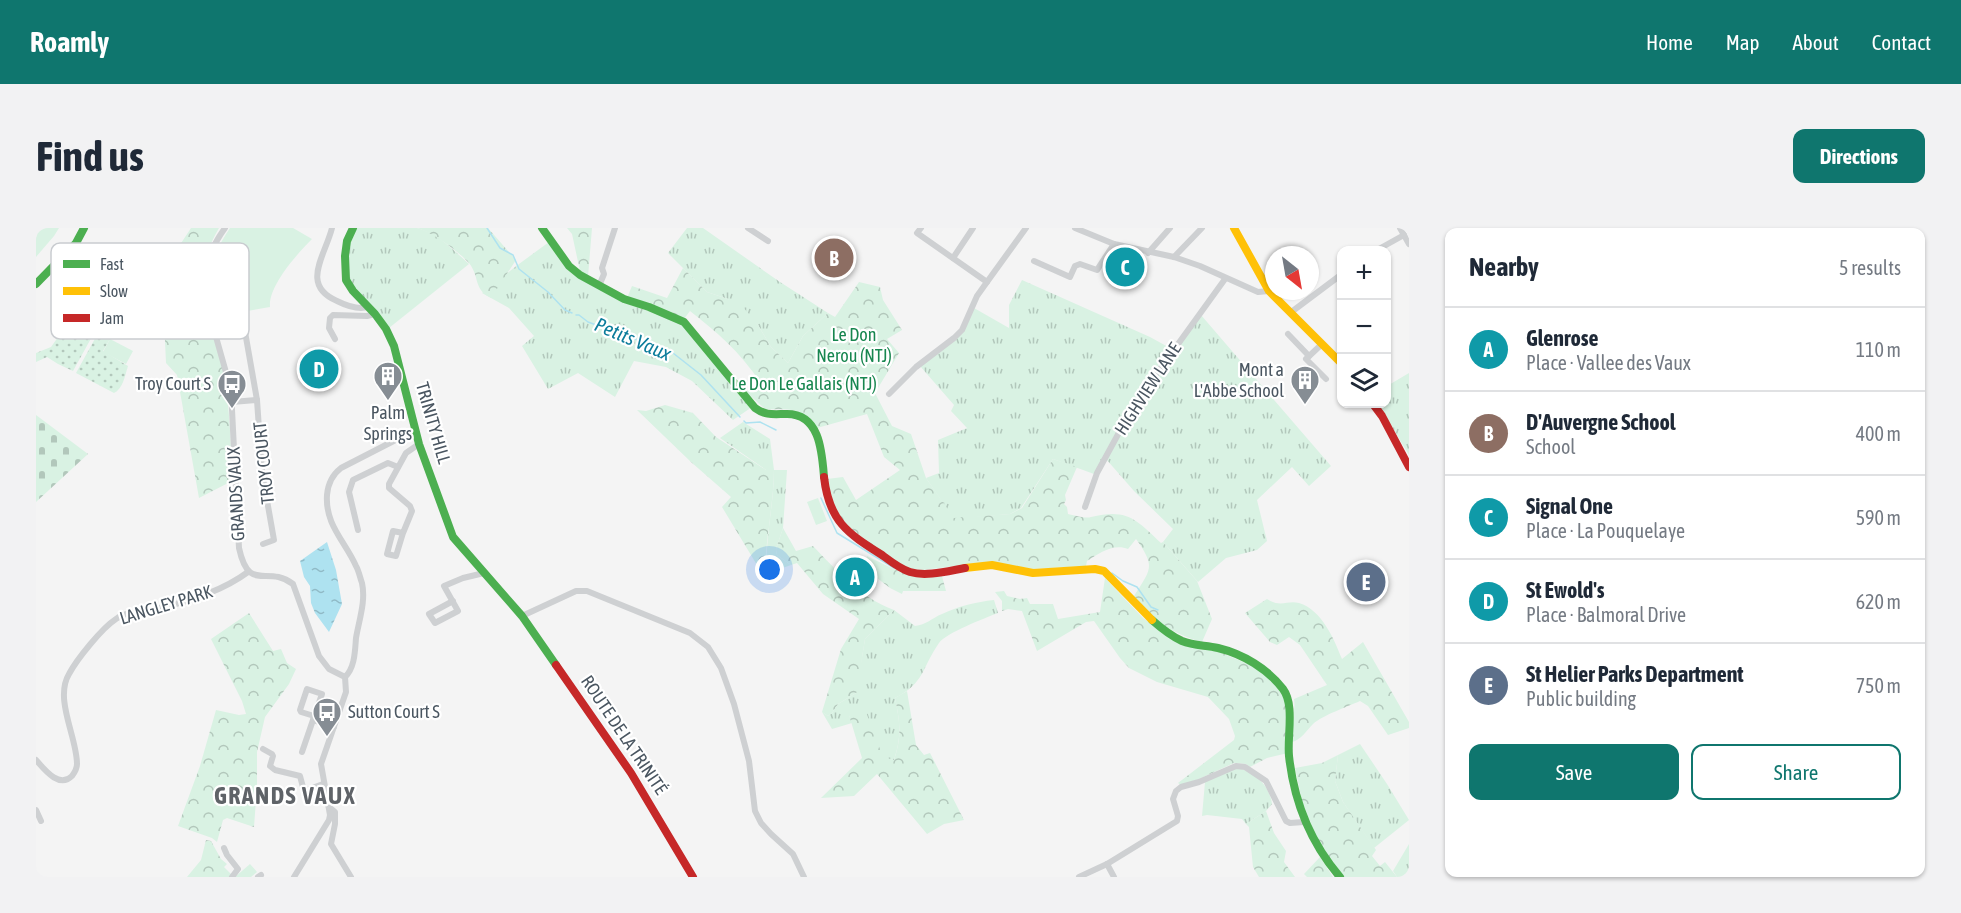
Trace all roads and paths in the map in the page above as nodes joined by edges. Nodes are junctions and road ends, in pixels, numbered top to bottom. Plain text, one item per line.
1 (84, 228) edge
2 (225, 228) edge
3 (332, 228) edge
4 (353, 228) edge
5 (542, 228) edge
6 (615, 228) edge
7 (748, 228) edge
8 (921, 228) edge
9 (973, 228) edge
10 (1026, 228) edge
11 (1075, 228) edge
12 (1170, 228) edge
13 (1202, 228) edge
14 (1234, 228) edge
15 (1400, 228) edge
16 (1090, 231) edge
17 (1404, 235) junction
18 (768, 241) dead end
19 (76, 243) edge
20 (215, 243) edge
21 (1113, 244) junction
22 (1409, 244) edge
23 (1384, 246) edge
24 (1148, 252) junction
25 (1174, 257) junction
26 (953, 258) junction
27 (1034, 261) dead end
28 (51, 269) edge
29 (1337, 277) edge
30 (1225, 279) junction
31 (987, 282) junction
32 (36, 284) edge
33 (1265, 284) edge
34 (600, 286) junction
35 (1265, 291) edge
36 (1278, 300) edge
37 (368, 307) junction
38 (1290, 313) junction
39 (375, 314) junction
40 (1288, 334) dead end
41 (217, 339) edge
42 (246, 339) edge
43 (335, 339) dead end
44 (1322, 344) junction
45 (1310, 356) junction
46 (1337, 360) edge
47 (1326, 379) dead end
48 (889, 394) dead end
49 (257, 400) junction
50 (232, 402) junction
51 (1375, 408) edge
52 (415, 430) junction
53 (419, 444) junction
54 (398, 467) junction
55 (1409, 467) edge
56 (1085, 507) dead end
57 (358, 530) dead end
58 (403, 533) dead end
59 (263, 544) dead end
60 (248, 572) junction
61 (484, 573) junction
62 (453, 602) dead end
63 (522, 616) junction
64 (345, 677) junction
65 (314, 718) junction
66 (334, 727) junction
67 (263, 749) dead end
68 (302, 752) dead end
69 (36, 760) edge
70 (323, 784) junction
71 (329, 806) junction
72 (36, 810) edge
73 (41, 820) dead end
74 (1304, 822) junction
75 (224, 848) dead end
76 (1107, 864) junction
77 (232, 877) edge
78 (294, 877) edge
79 (351, 877) edge
80 (693, 877) edge
81 (804, 877) edge
82 (1079, 877) edge
83 (1114, 877) edge
84 (1340, 877) edge

1 - 19 street
2 - 20 street, GRANDS VAUX
3 - 37 street
4 - 37 street, TRINITY HILL
5 - 34 street
6 - 34 street
7 - 18 street
8 - 26 street
9 - 26 street
10 - 31 street
11 - 16 street
12 - 24 street
13 - 25 street
14 - 33 street
15 - 17 street
16 - 21 street
17 - 22 street
17 - 23 street
21 - 24 street
21 - 27 street
24 - 25 street
25 - 30 street
26 - 31 street
28 - 32 street
29 - 38 street
30 - 35 street
30 - 56 street, HIGHVIEW LANE
31 - 48 street
34 - 74 street
36 - 38 street
37 - 39 street, TRINITY HILL
38 - 44 street
39 - 43 street
39 - 52 street, TRINITY HILL
40 - 45 street
41 - 50 street, GRANDS VAUX
42 - 49 street
44 - 45 street
44 - 46 street
45 - 47 street
49 - 50 street, TROY COURT
49 - 59 street, TROY COURT
50 - 60 street, GRANDS VAUX
51 - 55 street
52 - 53 street, TRINITY HILL
52 - 64 street
53 - 54 street
53 - 61 street, TRINITY HILL
54 - 57 street
54 - 58 street
60 - 64 street
60 - 69 street, LANGLEY PARK
61 - 62 street
61 - 63 street, TRINITY HILL
63 - 80 street, ROUTE DE LA TRINITÉ
63 - 81 street
64 - 66 street
65 - 65 street
65 - 66 street
65 - 68 street
66 - 70 street
67 - 70 street
70 - 71 street
71 - 78 street
71 - 79 street
72 - 73 street
74 - 76 street
74 - 84 street
75 - 77 street
76 - 82 street
76 - 83 street

